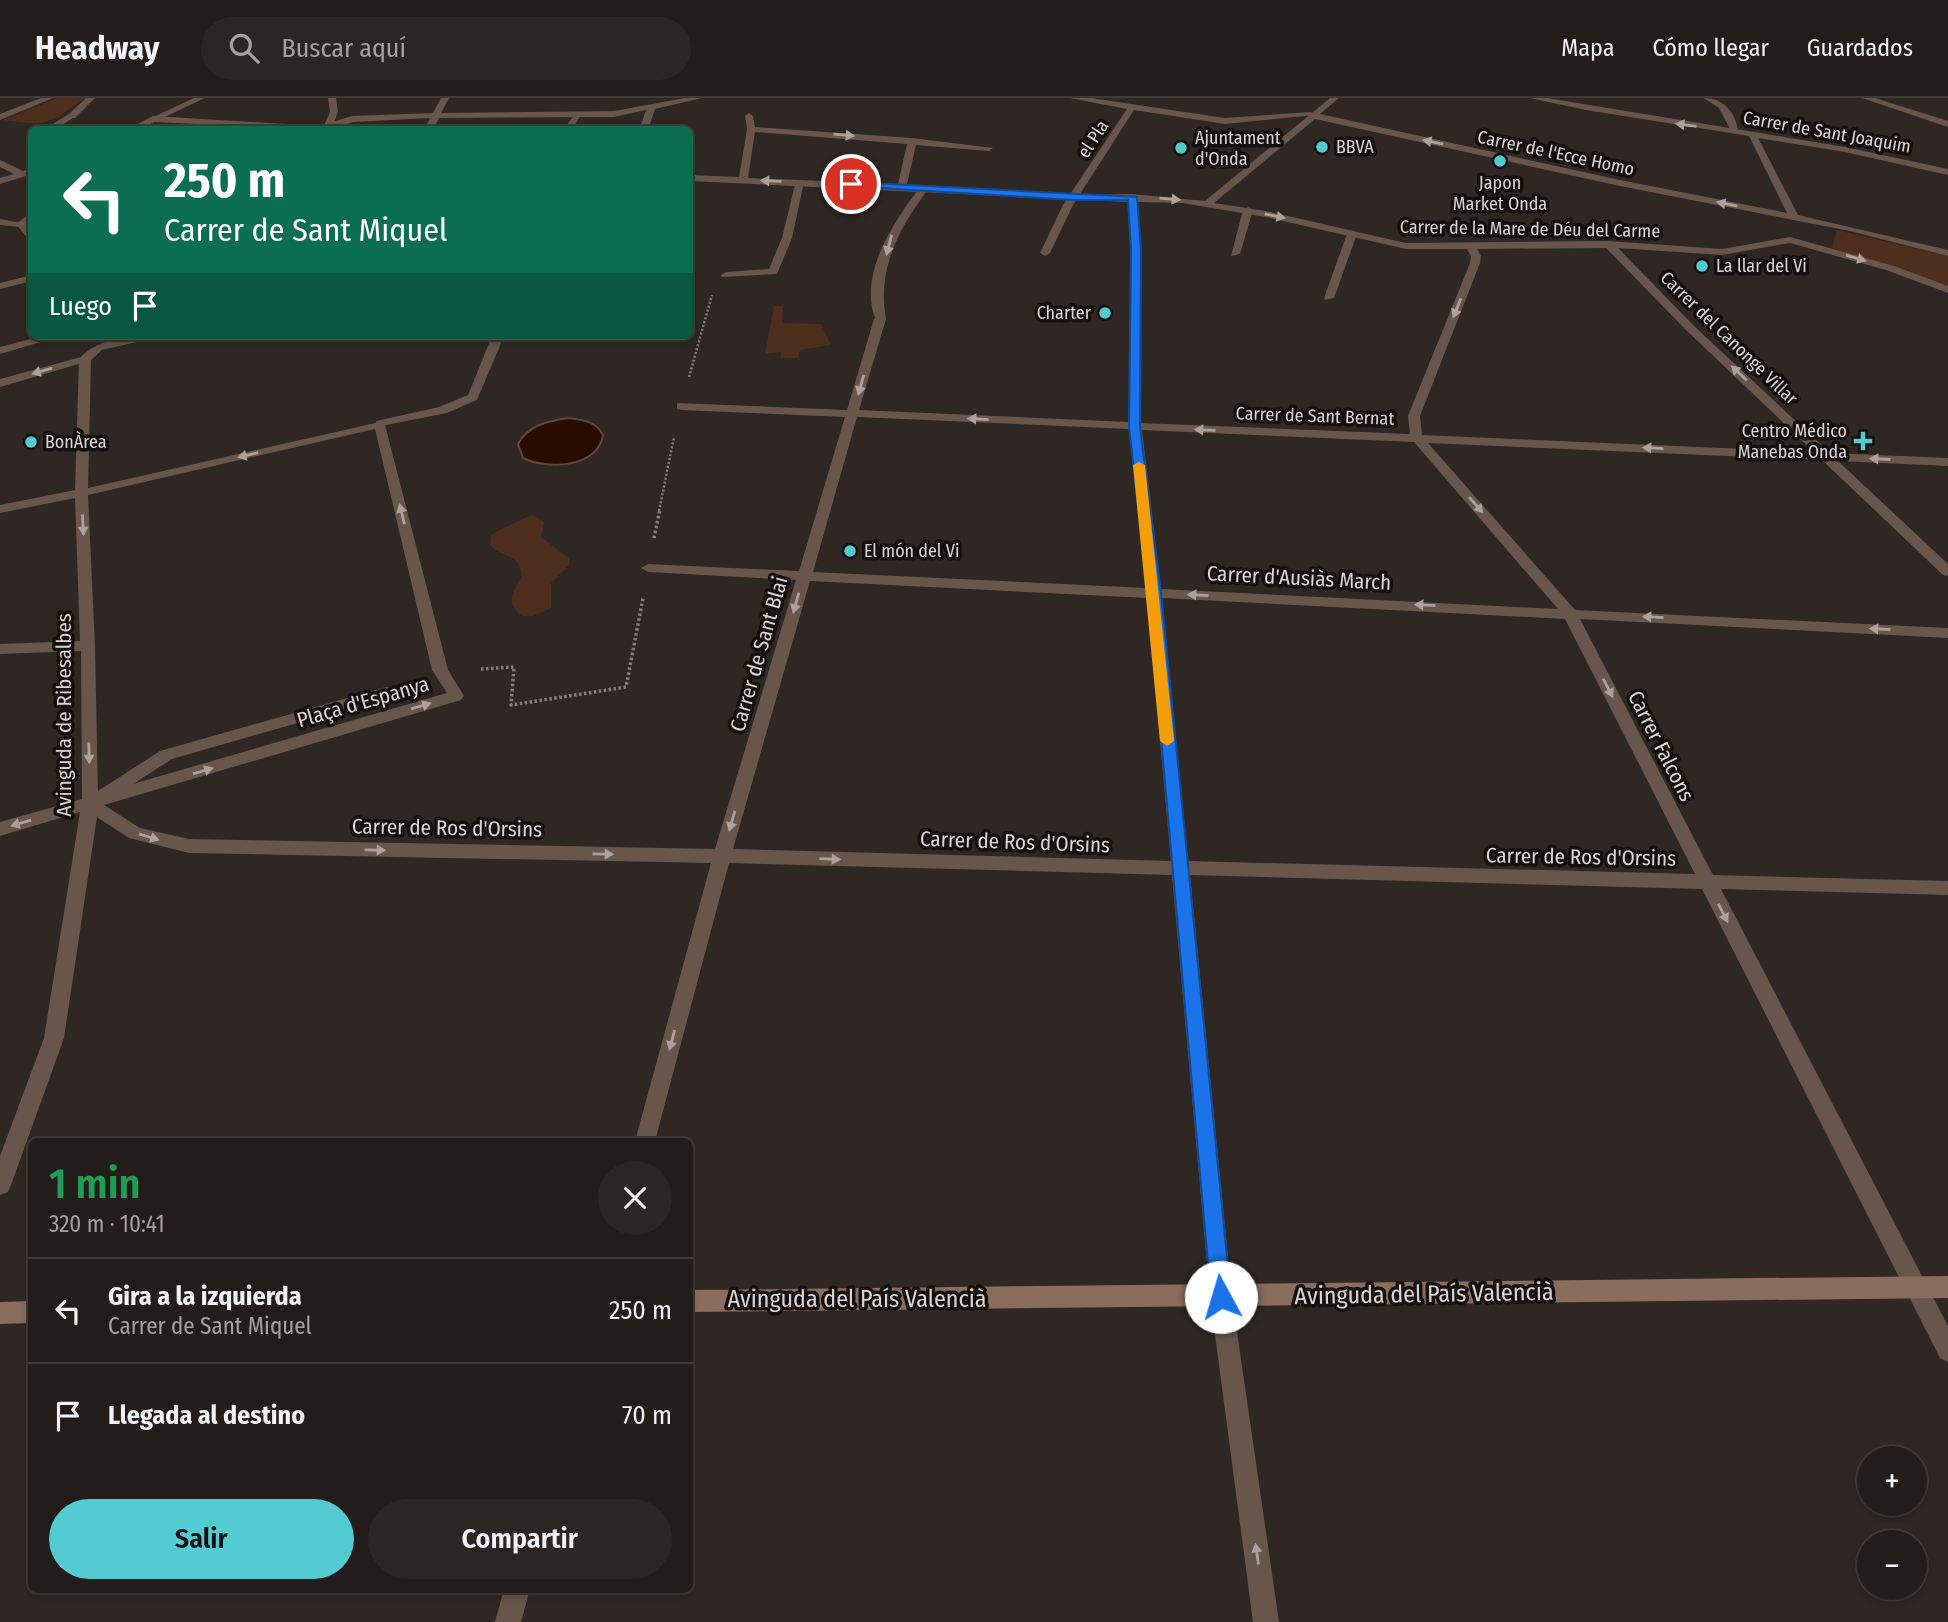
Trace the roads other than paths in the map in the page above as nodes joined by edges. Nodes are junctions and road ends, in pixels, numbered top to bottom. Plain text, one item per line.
1 (49, 98) edge
2 (91, 98) edge
3 (201, 98) edge
4 (331, 98) edge
5 (444, 98) edge
6 (698, 98) edge
7 (1074, 98) edge
8 (1335, 98) edge
9 (1534, 98) edge
10 (1708, 98) edge
11 (1866, 98) edge
12 (674, 100) edge
13 (1132, 107) junction
14 (651, 108) junction
15 (438, 115) junction
16 (1311, 115) junction
17 (576, 116) junction
18 (749, 116) dead end
19 (0, 117) edge
20 (153, 119) junction
21 (1948, 124) edge
22 (54, 126) edge
23 (138, 126) edge
24 (221, 126) edge
25 (327, 126) edge
26 (334, 126) edge
27 (431, 126) edge
28 (570, 126) edge
29 (644, 126) edge
30 (751, 128) junction
31 (1735, 131) junction
32 (1753, 136) junction
33 (912, 141) junction
34 (989, 148) dead end
35 (0, 163) edge
36 (1948, 172) edge
37 (22, 177) edge
38 (693, 178) edge
39 (743, 180) junction
40 (0, 181) edge
41 (799, 182) junction
42 (902, 187) junction
43 (924, 188) junction
44 (1132, 197) junction
45 (1074, 198) junction
46 (1208, 203) junction
47 (1248, 211) junction
48 (1794, 217) junction
49 (0, 222) edge
50 (28, 233) edge
51 (1352, 234) junction
52 (1790, 240) junction
53 (1608, 244) junction
54 (1470, 246) junction
55 (1045, 253) dead end
56 (1948, 253) edge
57 (1234, 254) dead end
58 (722, 275) road end
59 (28, 279) edge
60 (0, 286) edge
61 (1948, 289) edge
62 (1329, 298) dead end
63 (40, 340) edge
64 (92, 340) edge
65 (136, 340) edge
66 (496, 340) edge
67 (99, 347) junction
68 (0, 351) edge
69 (85, 359) junction
70 (0, 383) edge
71 (681, 406) road end
72 (854, 413) junction
73 (380, 424) junction
74 (1135, 427) junction
75 (1416, 437) junction
76 (1826, 457) junction
77 (1948, 462) edge
78 (81, 493) junction
79 (0, 509) edge
80 (648, 568) road end
81 (1948, 572) edge
82 (803, 576) junction
83 (1154, 593) junction
84 (1569, 612) junction
85 (1948, 633) edge
86 (88, 646) junction
87 (0, 649) edge
88 (386, 692) dead end
89 (90, 804) junction
90 (0, 829) edge
91 (722, 856) junction
92 (1178, 870) junction
93 (1708, 883) junction
94 (1948, 888) edge
95 (646, 1138) edge
96 (0, 1185) edge
97 (1916, 1287) junction
98 (1948, 1287) edge
99 (1221, 1297) junction
100 (693, 1301) edge
101 (28, 1312) edge
102 (0, 1313) edge
103 (1948, 1350) edge
104 (516, 1593) edge
105 (508, 1622) edge
106 (1266, 1622) edge

1 - 19 street
2 - 22 street
3 - 20 street
4 - 25 street
5 - 15 street
6 - 12 street
7 - 13 street
8 - 16 street
31 -> 9 street, Carrer de Sant Joaquim
10 - 31 street
11 - 21 street
12 - 14 street
13 - 16 street, el Pla
13 - 45 street, el Pla
14 - 17 street
14 - 29 street
15 - 17 street
15 - 26 street
15 - 27 street
16 - 46 street
48 -> 16 street, Carrer de l'Ecce Homo
17 - 28 street
18 - 30 street
20 - 23 street
20 - 24 street
30 -> 33 street
30 - 39 street
31 - 32 street, Carrer de Sant Joaquim
32 - 36 street, Carrer de Sant Joaquim
32 - 48 street
33 - 34 street
33 - 42 street
35 - 37 street
37 - 40 street
38 - 39 street, Carrer de la Mare de Déu del Carme
41 -> 39 street, Carrer de la Mare de Déu del Carme
41 - 42 street, Carrer de la Mare de Déu del Carme
41 - 58 street
42 - 43 street, Carrer de la Mare de Déu del Carme
43 - 45 street, Carrer de la Mare de Déu del Carme
43 -> 72 street, Carrer de Sant Blai
44 - 45 street, Carrer de la Mare de Déu del Carme
44 -> 46 street, Carrer de la Mare de Déu del Carme
44 - 74 street
45 - 55 street, el Pla
46 - 47 street, Carrer de la Mare de Déu del Carme
47 -> 51 street, Carrer de la Mare de Déu del Carme
47 - 57 street
48 - 52 street
48 - 56 street, Carrer de l'Ecce Homo
49 - 50 street
51 - 54 street, Carrer de la Mare de Déu del Carme
51 - 62 street
52 - 53 street, Carrer de la Mare de Déu del Carme
52 -> 61 street
53 - 54 street, Carrer de la Mare de Déu del Carme
76 -> 53 street, Carrer del Canonge Villar
54 -> 75 street
59 - 60 street
63 - 68 street
64 - 67 street
65 - 67 street
66 - 73 street
67 - 69 street
69 -> 70 street
69 - 78 street, Avinguda de Ribesalbes
71 - 72 street, Carrer de Sant Bernat
74 -> 72 street, Carrer de Sant Bernat
72 - 82 street, Carrer de Sant Blai
73 -> 78 street
89 -> 73 street, Plaça d'Espanya
75 -> 74 street, Carrer de Sant Bernat
74 - 83 street
76 -> 75 street, Carrer de Sant Bernat
75 -> 84 street, Carrer Falcons
77 -> 76 street, Carrer de Sant Bernat
76 - 81 street, Carrer del Canonge Villar
78 - 79 street
78 -> 86 street, Avinguda de Ribesalbes
80 - 82 street, Carrer d'Ausiàs March
82 - 83 street, Carrer d'Ausiàs March
82 -> 91 street, Carrer de Sant Blai
84 -> 83 street, Carrer d'Ausiàs March
83 - 92 street
85 -> 84 street, Carrer d'Ausiàs March
84 -> 93 street, Carrer Falcons
86 - 87 street
86 -> 89 street, Avinguda de Ribesalbes
88 - 89 street
89 -> 90 street
89 -> 91 street, Carrer de Ros d'Orsins
89 - 96 street, Avinguda de Ribesalbes
91 -> 92 street, Carrer de Ros d'Orsins
91 -> 95 street, Carrer de Sant Blai
92 - 93 street, Carrer de Ros d'Orsins
92 - 99 street
93 - 94 street, Carrer de Ros d'Orsins
93 -> 97 street, Carrer Falcons
97 - 98 main road, Avinguda del País Valencià
97 - 99 main road, Avinguda del País Valencià
97 - 103 street, Carrer Falcons
99 - 100 main road, Avinguda del País Valencià
106 -> 99 street
101 - 102 main road
104 - 105 street

